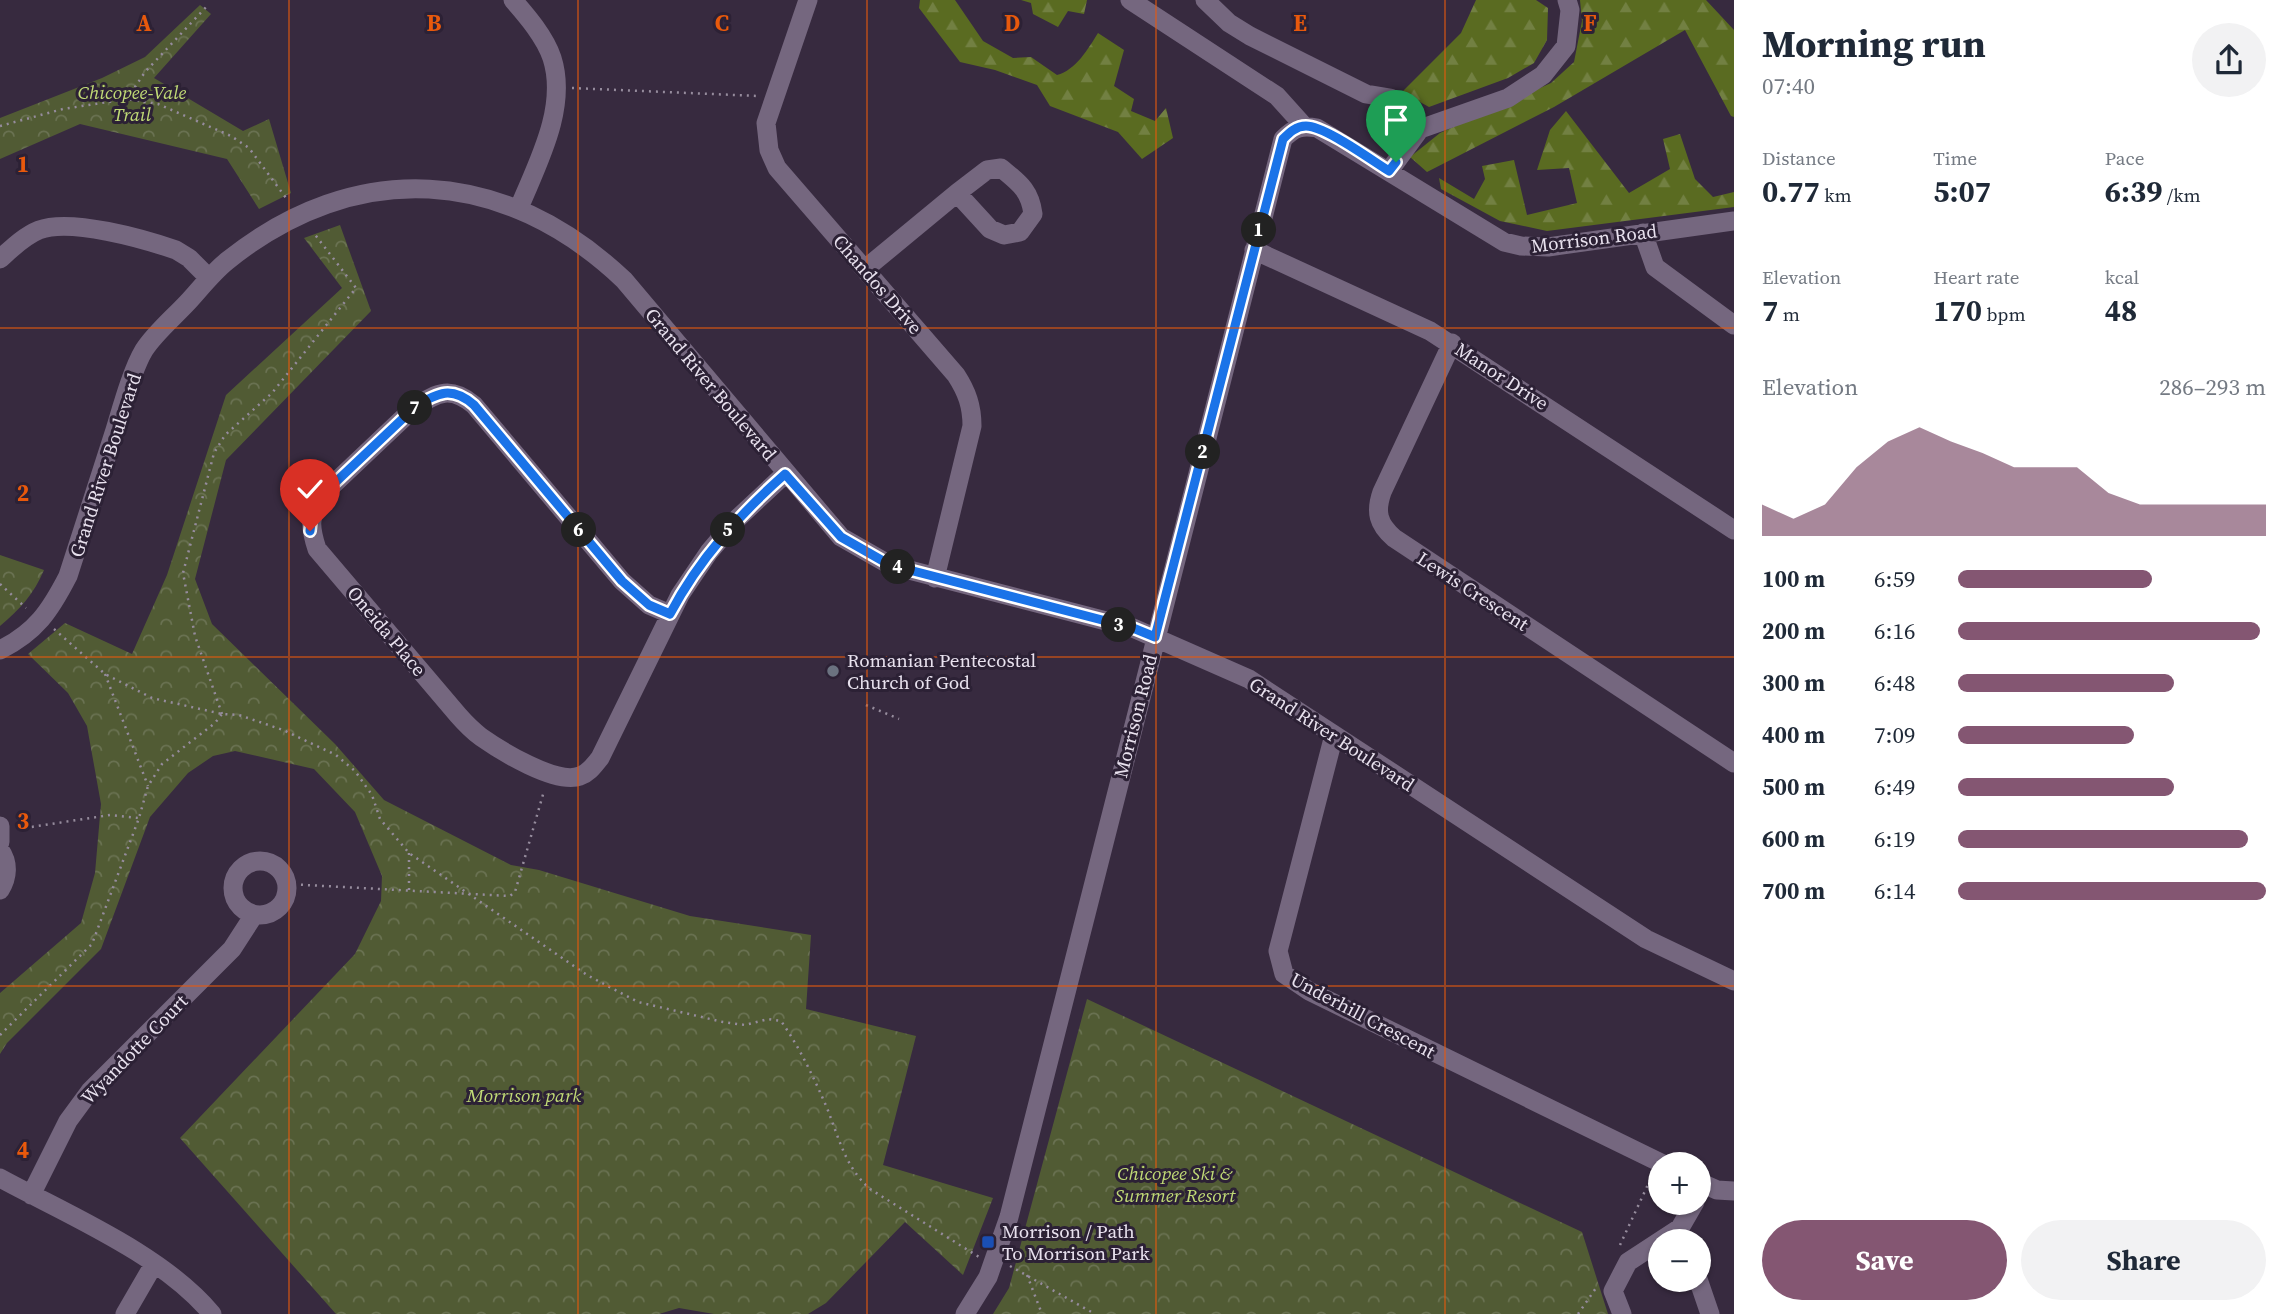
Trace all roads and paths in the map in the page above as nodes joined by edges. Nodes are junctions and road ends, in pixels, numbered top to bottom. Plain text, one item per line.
1 (513, 0) edge
2 (808, 0) edge
3 (1130, 0) edge
4 (1205, 0) edge
5 (1567, 0) edge
6 (209, 4) dead end
7 (556, 88) junction
8 (775, 96) junction
9 (127, 99) junction
10 (0, 126) edge
11 (1304, 126) junction
12 (1420, 129) junction
13 (1389, 171) junction
14 (957, 193) dead end
15 (286, 198) dead end
16 (519, 208) junction
17 (1734, 221) edge
18 (313, 232) dead end
19 (1643, 233) junction
20 (1254, 250) junction
21 (0, 259) edge
22 (865, 270) junction
23 (209, 278) junction
24 (1734, 325) edge
25 (1452, 344) junction
26 (785, 474) junction
27 (1734, 530) edge
28 (935, 578) junction
29 (0, 584) edge
30 (32, 613) dead end
31 (670, 614) junction
32 (52, 627) dead end
33 (1155, 637) junction
34 (0, 650) edge
35 (105, 674) junction
36 (866, 705) dead end
37 (222, 714) junction
38 (899, 719) dead end
39 (1334, 735) junction
40 (1734, 763) edge
41 (550, 774) junction
42 (148, 786) junction
43 (139, 818) junction
44 (0, 827) edge
45 (0, 842) edge
46 (0, 850) edge
47 (410, 853) junction
48 (287, 884) junction
49 (0, 890) edge
50 (409, 890) junction
51 (472, 895) junction
52 (254, 915) junction
53 (1734, 981) edge
54 (0, 1035) edge
55 (1648, 1157) edge
56 (0, 1178) edge
57 (1648, 1189) edge
58 (1711, 1190) edge
59 (1734, 1191) edge
60 (32, 1195) junction
61 (1618, 1250) dead end
62 (1648, 1252) edge
63 (985, 1260) dead end
64 (154, 1264) junction
65 (1005, 1264) dead end
66 (1026, 1275) junction
67 (1601, 1280) dead end
68 (1702, 1292) edge
69 (125, 1314) edge
70 (212, 1314) edge
71 (965, 1314) edge
72 (1042, 1314) edge
73 (1095, 1314) edge
74 (1578, 1314) edge
75 (1622, 1314) edge
76 (1710, 1314) edge

1 - 7 street
2 - 8 street, Chandos Drive
3 - 11 street
4 - 12 street
5 - 12 street
6 - 9 path
7 - 8 path
7 - 16 street
8 - 22 street, Chandos Drive
9 - 10 path
9 - 15 path
11 - 13 street, Morrison Road
11 - 20 street, Morrison Road
12 - 13 street
13 - 19 street, Morrison Road
14 - 22 street
16 - 23 street, Grand River Boulevard
16 - 26 street, Grand River Boulevard
17 - 19 street, Morrison Road
18 - 37 path
19 - 24 street
20 - 25 street, Manor Drive
20 - 33 street, Morrison Road
21 - 23 street
22 - 28 street, Chandos Drive
23 - 34 street, Grand River Boulevard
25 - 27 street, Manor Drive
25 - 40 street, Lewis Crescent
26 - 28 street, Grand River Boulevard
26 - 31 street, Oneida Place
28 - 33 street, Grand River Boulevard
29 - 30 path
31 - 41 street, Oneida Place
31 - 41 street, Oneida Place
32 - 35 path
33 - 39 street, Grand River Boulevard
33 - 71 street, Morrison Road
35 - 37 path
35 - 42 path
36 - 38 path
37 - 42 path
37 - 47 path
39 - 53 street, Grand River Boulevard
39 - 55 street, Underhill Crescent
41 - 51 path
42 - 43 path
43 - 44 path
43 - 54 path
44 - 45 street
46 - 49 street
47 - 50 path
47 - 51 path
48 - 50 path
48 - 52 street
48 - 52 street
50 - 51 path
51 - 63 path
52 - 60 street, Wyandotte Court
56 - 60 street
57 - 61 path
58 - 59 street
60 - 64 street
62 - 75 street
64 - 69 street
64 - 70 street
65 - 66 path
66 - 72 path
66 - 73 path
67 - 74 path
68 - 76 street

